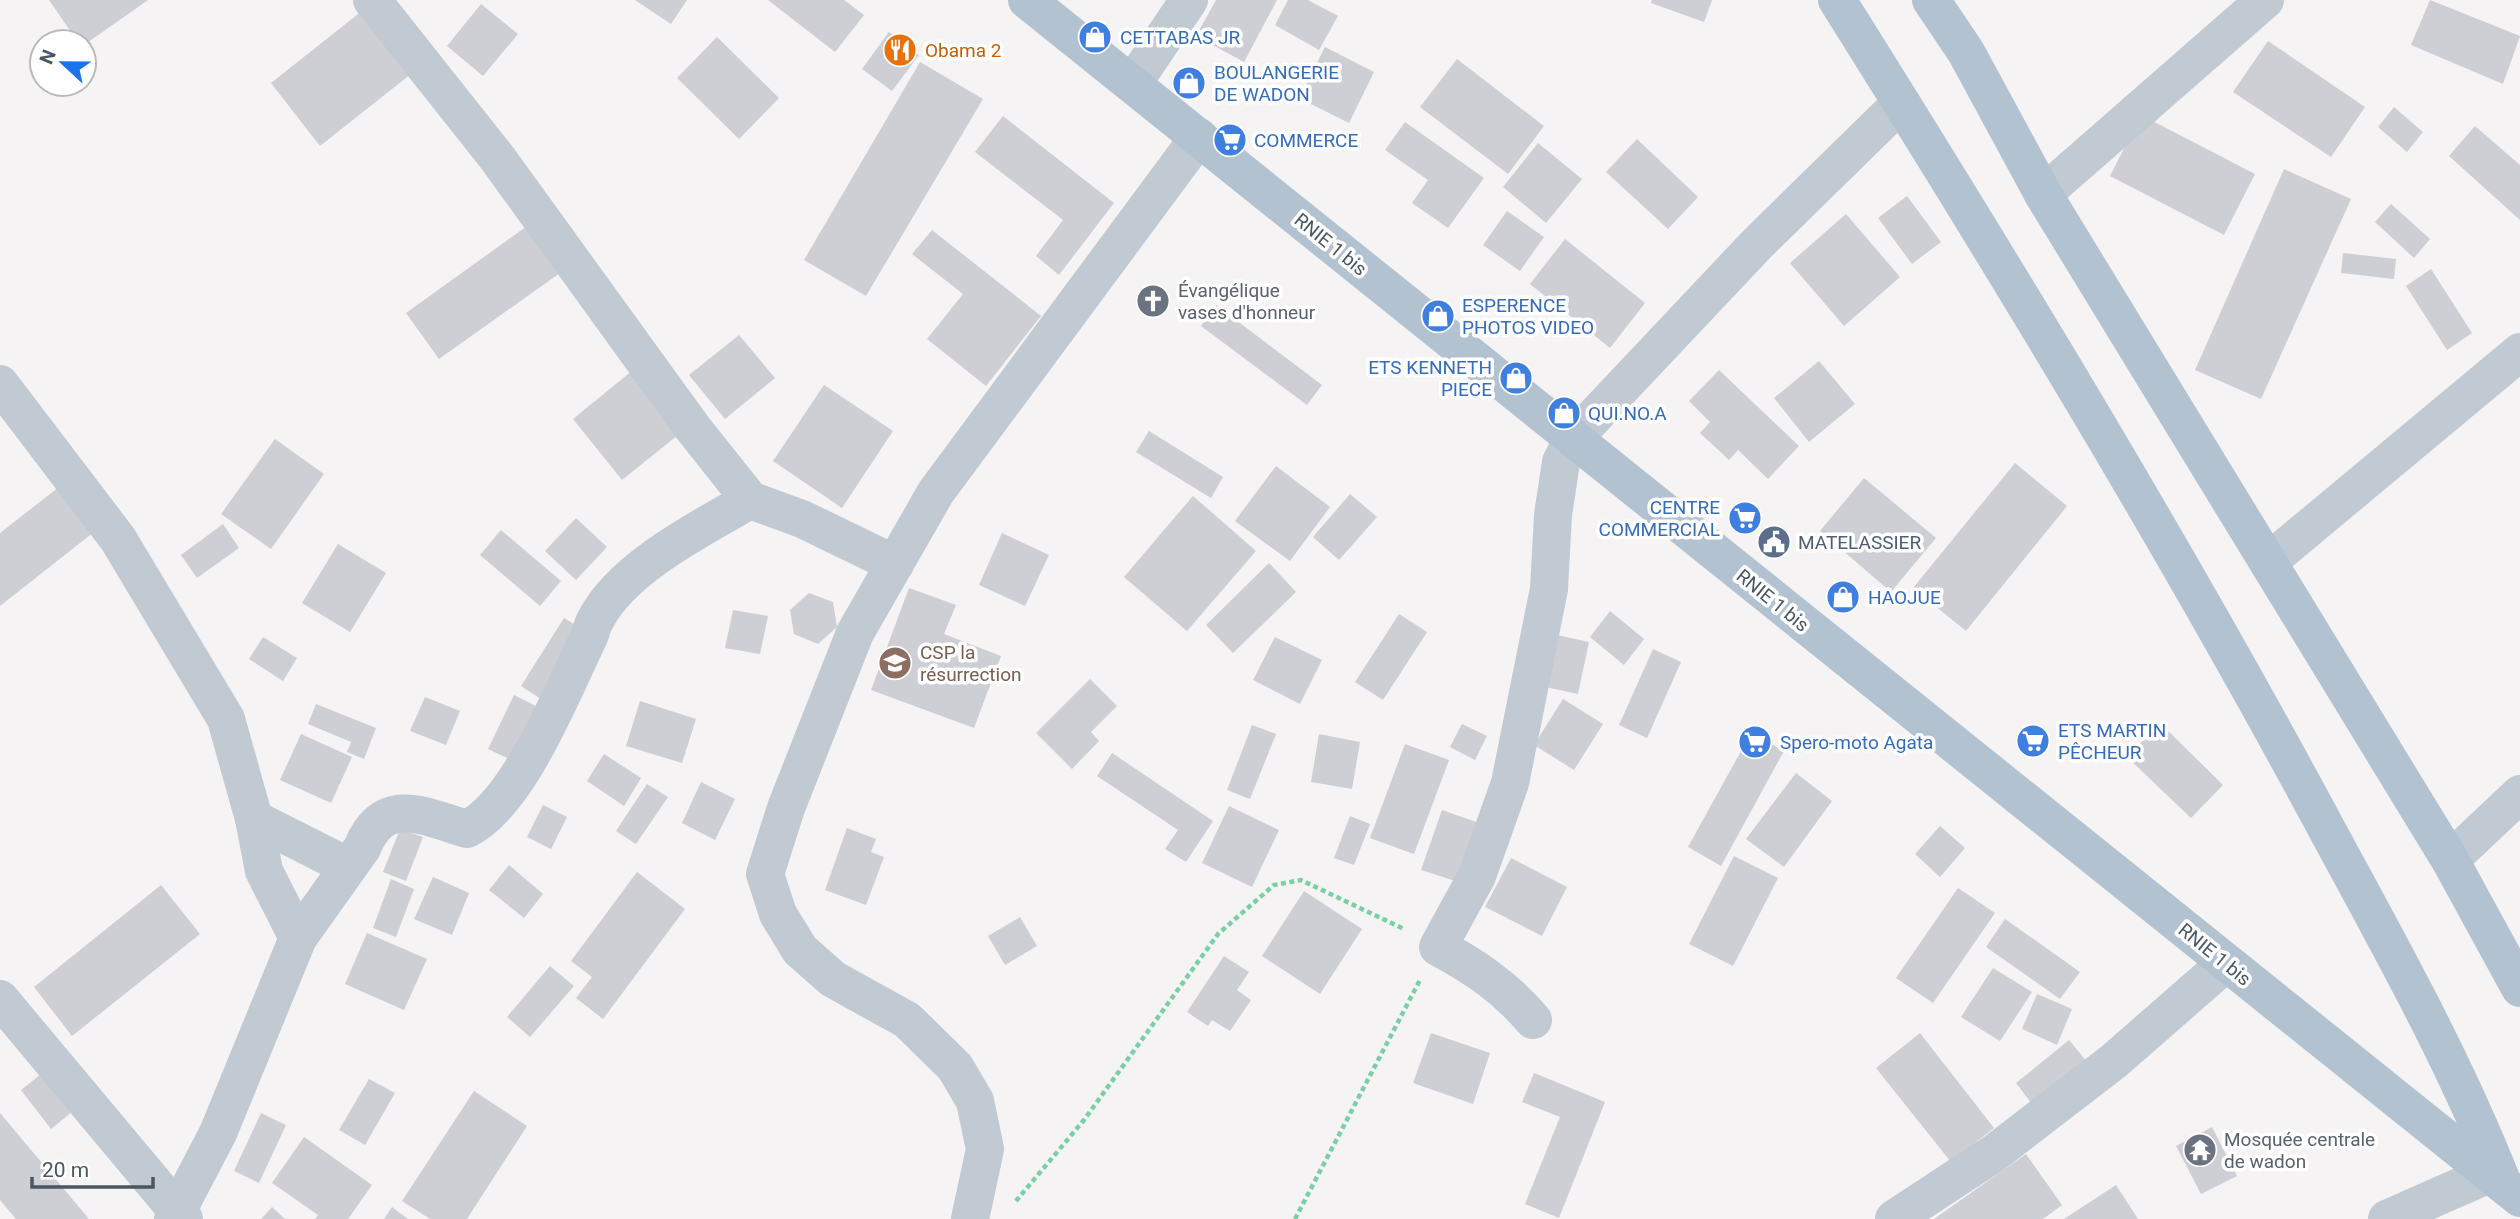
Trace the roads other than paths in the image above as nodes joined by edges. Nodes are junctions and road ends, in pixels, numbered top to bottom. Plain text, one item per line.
1 (372, 0) edge
2 (1027, 0) edge
3 (1189, 0) edge
4 (1837, 0) edge
5 (1931, 0) edge
6 (2265, 0) edge
7 (1133, 83) junction
8 (1902, 103) junction
9 (1199, 137) junction
10 (2043, 194) junction
11 (2520, 352) edge
12 (0, 384) edge
13 (1573, 439) junction
14 (750, 500) junction
15 (2268, 562) junction
16 (895, 564) junction
17 (2520, 794) edge
18 (254, 819) junction
19 (2450, 860) junction
20 (347, 866) junction
21 (298, 938) junction
22 (2226, 963) junction
23 (2520, 988) edge
24 (0, 999) edge
25 (1533, 1020) dead end
26 (2504, 1185) edge
27 (178, 1217) edge
28 (970, 1219) edge
29 (1894, 1219) edge
30 (2387, 1219) edge

1 - 14 street
2 - 7 main road, RNIE 1 bis
3 - 7 street
4 - 8 main road
5 - 10 main road
6 - 10 street
7 - 9 main road, RNIE 1 bis
8 - 13 street
8 - 26 main road
9 - 13 main road, RNIE 1 bis
9 - 16 street
10 - 15 main road
11 - 15 street
12 - 18 street
13 - 22 main road, RNIE 1 bis
13 - 25 street
14 - 16 street
14 - 20 street
15 - 19 main road
16 - 28 street
17 - 19 street
18 - 20 street
18 - 21 street
19 - 23 main road
20 - 21 street
21 - 27 street
22 - 26 main road, RNIE 1 bis
22 - 29 street
24 - 27 street
26 - 30 street

